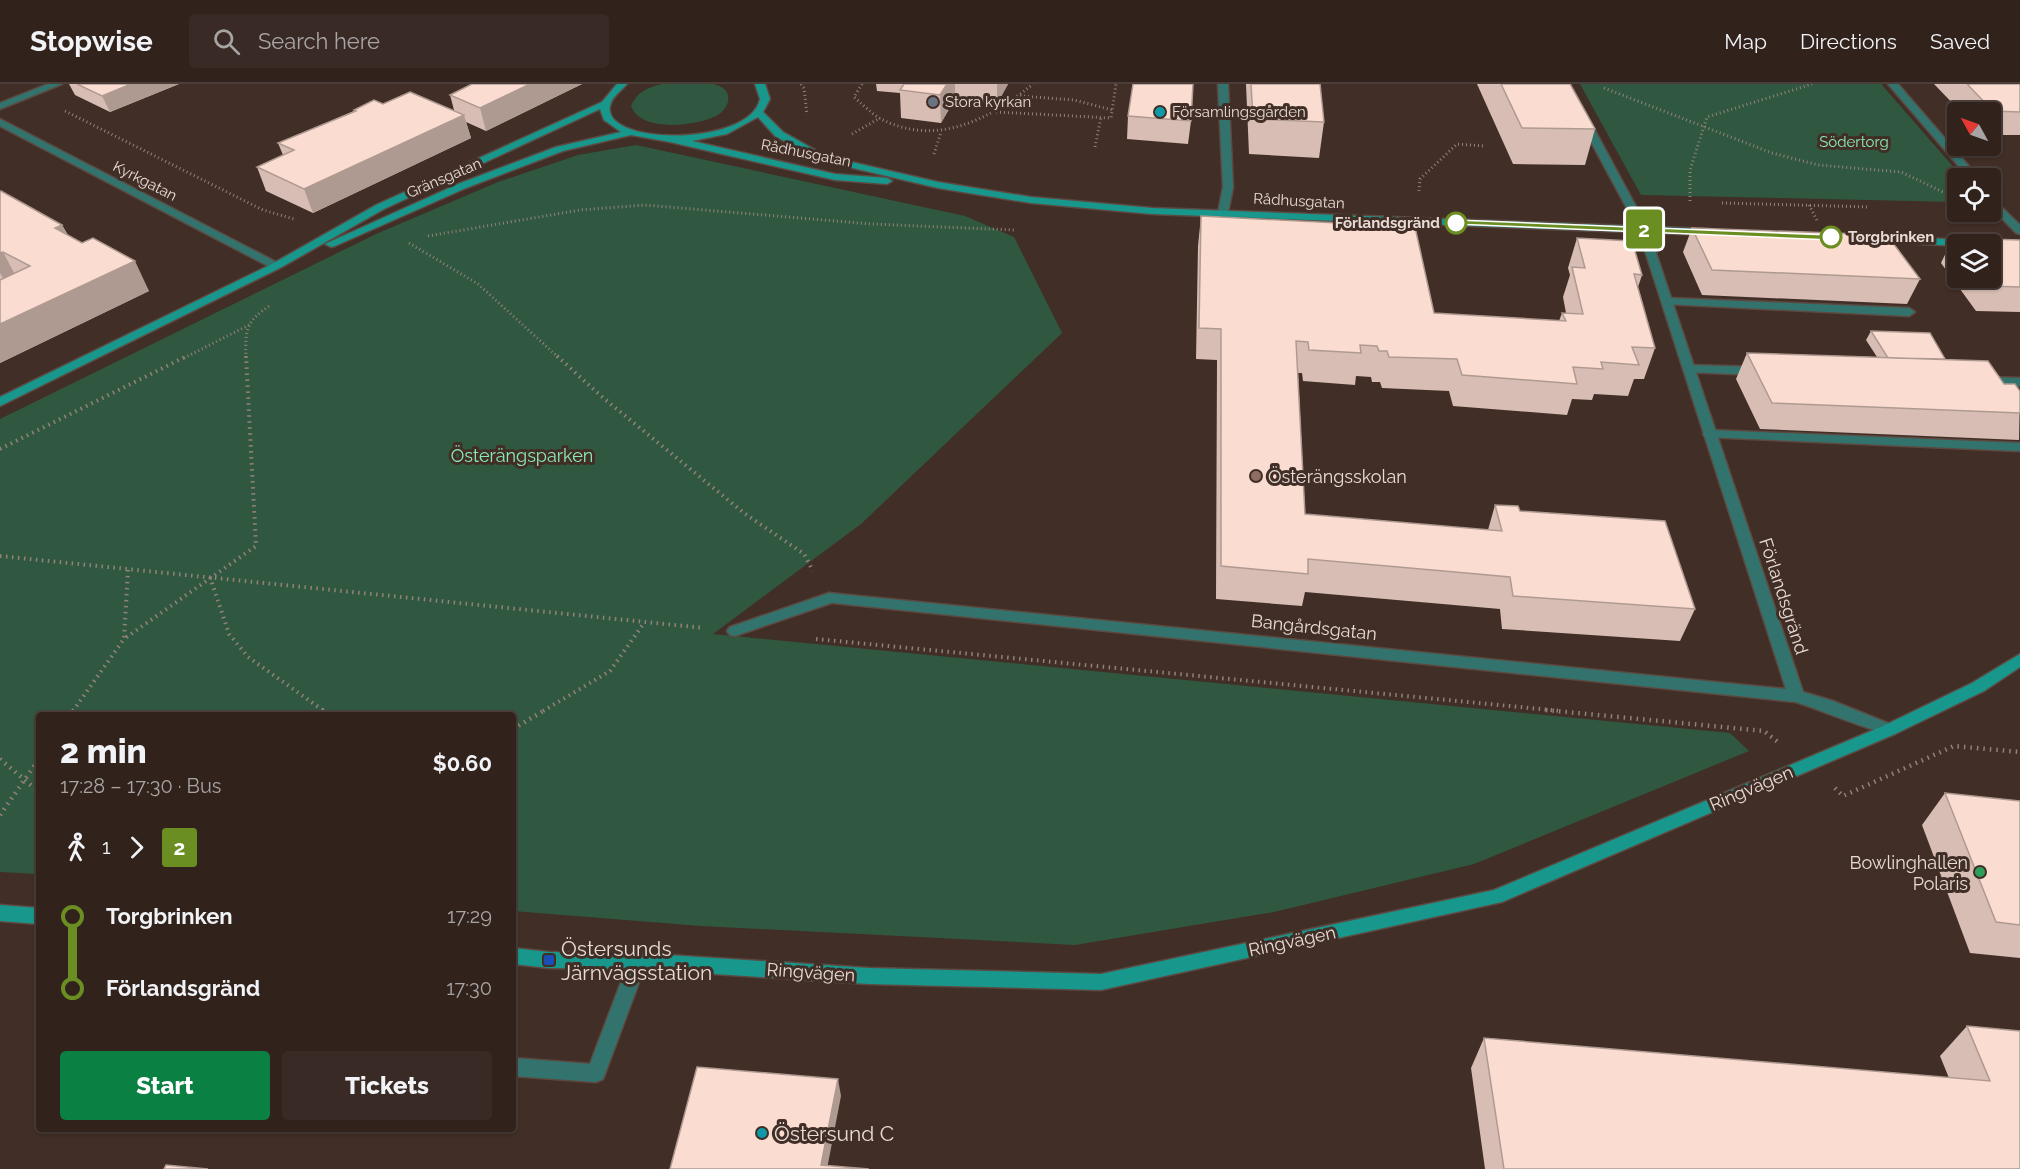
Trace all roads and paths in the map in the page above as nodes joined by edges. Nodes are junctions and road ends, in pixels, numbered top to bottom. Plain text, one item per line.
1 (57, 84) edge
2 (622, 84) edge
3 (760, 84) edge
4 (801, 84) edge
5 (862, 84) edge
6 (1033, 84) edge
7 (1116, 84) edge
8 (1223, 84) edge
9 (1565, 84) edge
10 (1812, 84) edge
11 (1893, 84) edge
12 (1597, 86) dead end
13 (29, 94) junction
14 (1019, 96) junction
15 (604, 104) junction
16 (0, 106) edge
17 (1112, 110) junction
18 (996, 112) junction
19 (759, 113) junction
20 (1101, 117) junction
21 (880, 118) junction
22 (815, 120) dead end
23 (0, 122) edge
24 (1702, 128) junction
25 (941, 132) junction
26 (629, 133) junction
27 (845, 138) dead end
28 (670, 139) junction
29 (1484, 146) dead end
30 (1095, 147) dead end
31 (931, 163) dead end
32 (1965, 168) edge
33 (938, 185) junction
34 (1947, 194) edge
35 (1419, 195) dead end
36 (1628, 201) junction
37 (1714, 203) dead end
38 (1809, 206) junction
39 (1878, 207) dead end
40 (2001, 211) edge
41 (1223, 213) junction
42 (295, 219) edge
43 (1818, 222) dead end
44 (1643, 229) junction
45 (1006, 230) dead end
46 (2020, 231) edge
47 (1725, 232) edge
48 (1855, 238) edge
49 (1947, 242) edge
50 (276, 266) junction
51 (276, 302) dead end
52 (1669, 302) junction
53 (1909, 312) edge
54 (250, 325) junction
55 (1690, 369) junction
56 (1771, 372) edge
57 (1966, 380) edge
58 (2015, 382) edge
59 (2020, 396) edge
60 (0, 402) edge
61 (1710, 434) junction
62 (2020, 447) edge
63 (0, 449) edge
64 (0, 556) edge
65 (128, 570) junction
66 (210, 577) junction
67 (829, 598) junction
68 (644, 622) junction
69 (735, 631) joint
70 (806, 638) dead end
71 (124, 639) junction
72 (2020, 660) edge
73 (1796, 696) junction
74 (73, 712) edge
75 (325, 712) edge
76 (516, 727) edge
77 (1889, 730) junction
78 (2020, 752) edge
79 (0, 759) edge
80 (36, 763) edge
81 (1807, 764) junction
82 (36, 789) edge
83 (0, 815) edge
84 (0, 913) edge
85 (36, 916) edge
86 (516, 957) edge
87 (638, 961) junction
88 (516, 1067) edge

1 - 13 street
2 - 15 main road
3 - 19 main road
4 - 22 path
5 - 21 path
6 - 14 path
7 - 17 path
8 - 41 street
9 - 36 street, Förlandsgränd
10 - 24 path
11 - 32 street
12 - 24 path
13 - 16 street
13 - 42 path
14 - 17 path
14 - 18 path
15 - 26 main road
15 - 50 main road, Gränsgatan
17 - 20 path
18 - 20 path
18 - 25 path
19 - 28 main road
19 - 33 main road, Rådhusgatan
20 - 30 path
21 - 25 path
21 - 27 path
23 - 50 street, Kyrkgatan
24 - 34 path
24 - 36 path
25 - 31 path
26 - 28 main road
26 - 50 main road, Gränsgatan
28 - 33 main road, Rådhusgatan
29 - 35 path
33 - 41 main road, Rådhusgatan
36 - 44 street, Förlandsgränd
37 - 38 path
38 - 39 path
38 - 43 path
40 - 46 street
41 - 44 main road, Rådhusgatan
44 - 47 main road, Rådhusgatan
44 - 52 street, Förlandsgränd
45 - 67 path
48 - 49 main road
50 - 60 main road, Gränsgatan
51 - 54 path
52 - 53 street
52 - 55 street, Förlandsgränd
54 - 63 path
54 - 66 path
55 - 56 street
55 - 61 street, Förlandsgränd
57 - 58 street
58 - 59 street
61 - 62 street
61 - 73 street, Förlandsgränd
64 - 65 path
65 - 66 path
65 - 71 path
66 - 68 path
66 - 71 path
66 - 75 path
67 - 69 street
67 - 73 street, Bangårdsgatan
68 - 69 path
68 - 76 path
70 - 81 path
71 - 74 path
72 - 77 main road, Ringvägen
73 - 77 street
77 - 81 main road, Ringvägen
78 - 81 path
79 - 82 path
80 - 83 path, bridge
81 - 87 main road, Ringvägen
84 - 85 main road
86 - 87 main road, Ringvägen
87 - 88 street

